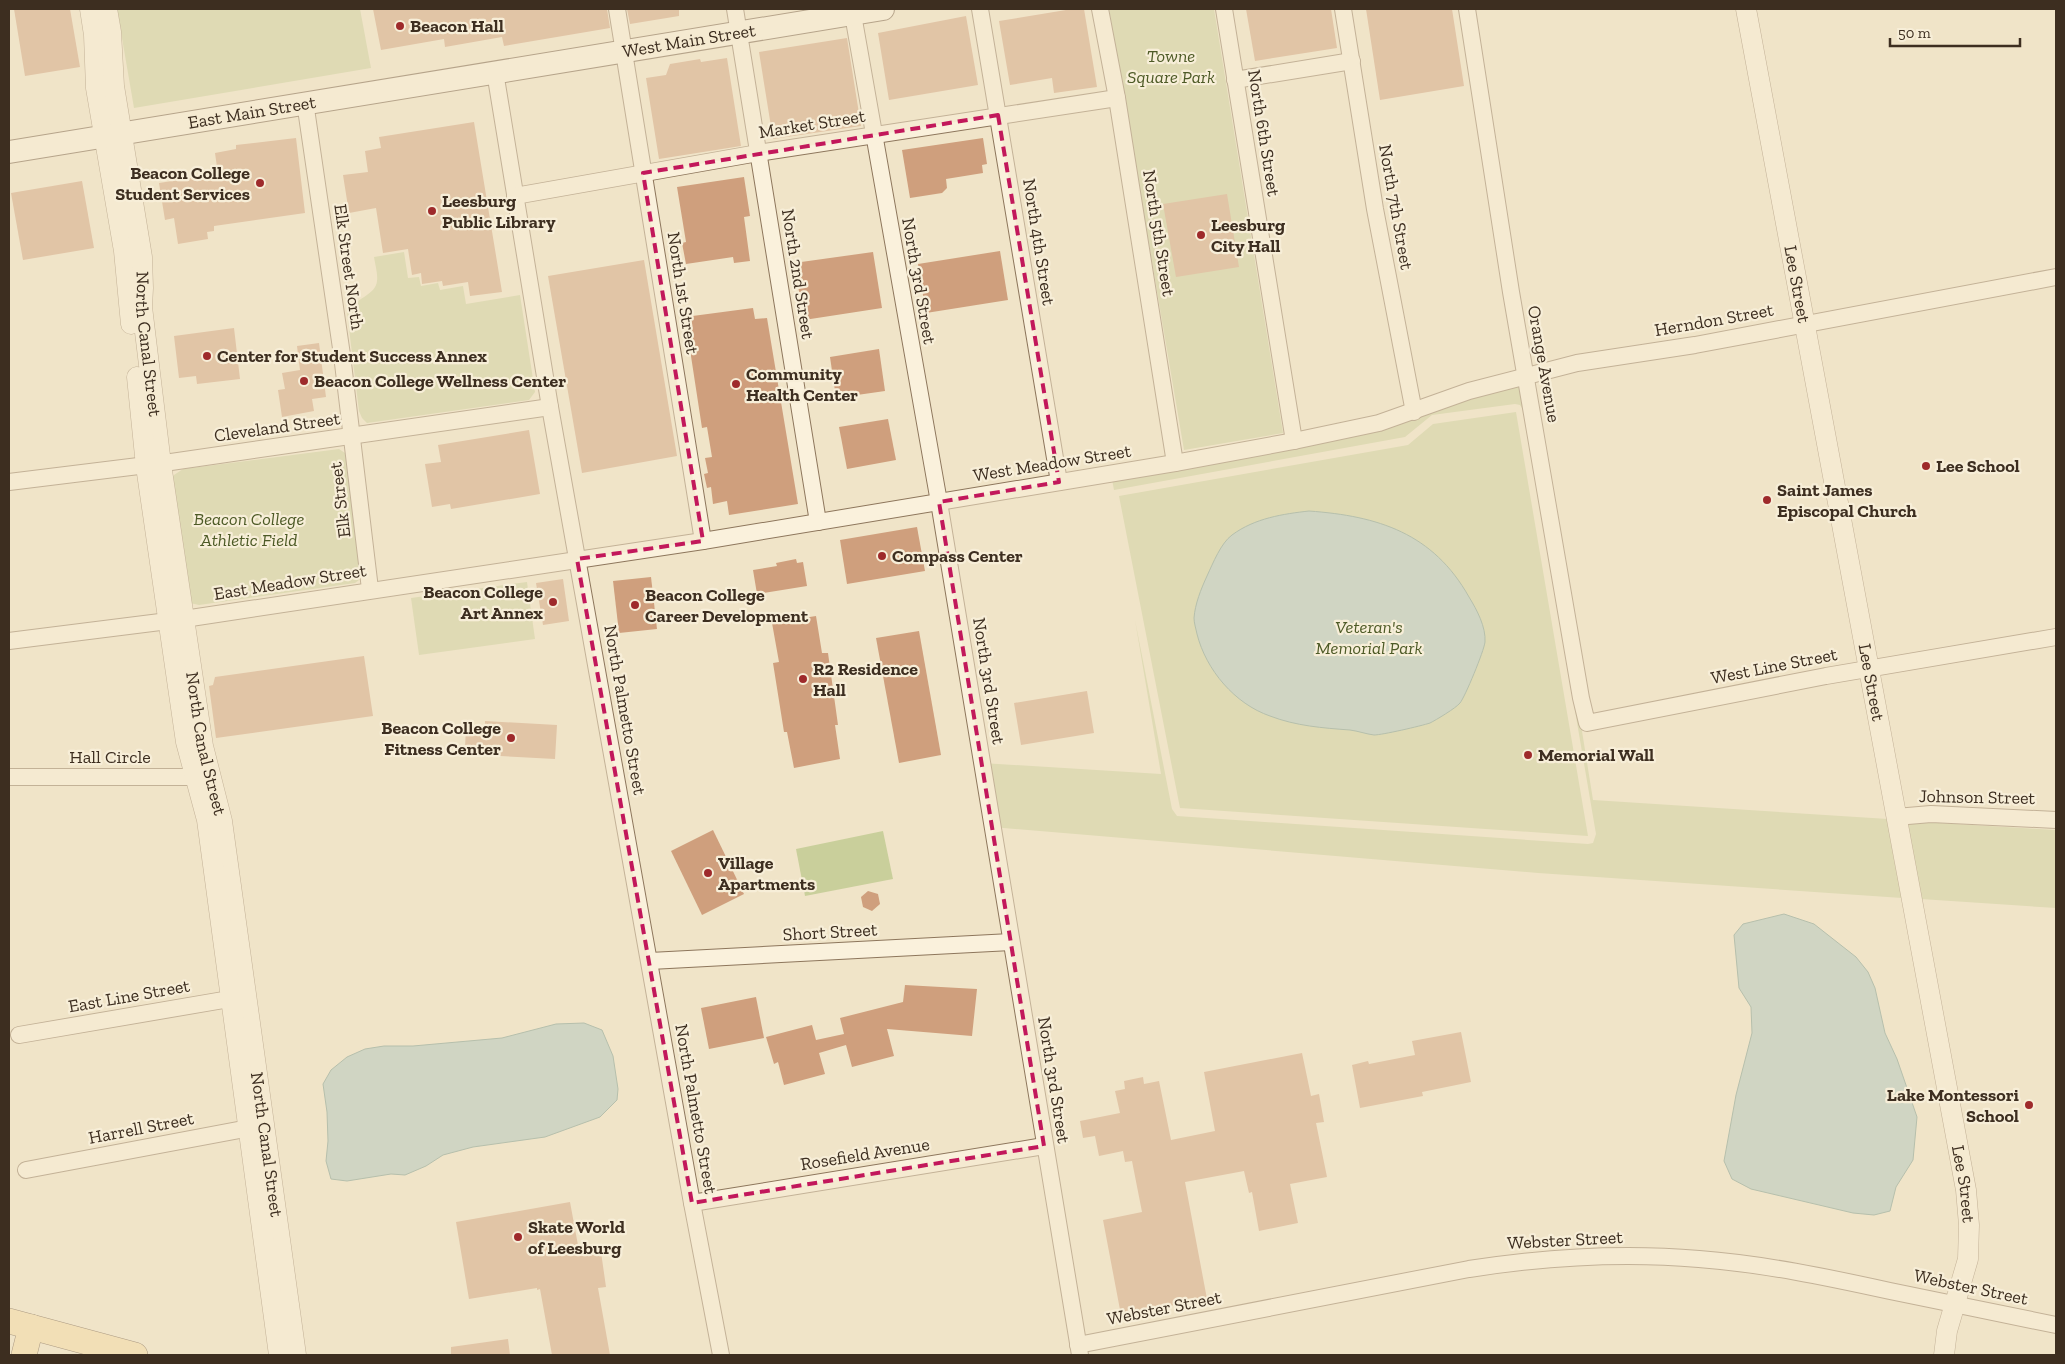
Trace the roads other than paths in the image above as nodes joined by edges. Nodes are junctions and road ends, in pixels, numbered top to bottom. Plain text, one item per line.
1 (90, 9) edge
2 (107, 9) edge
3 (617, 9) edge
4 (735, 9) edge
5 (883, 9) edge
6 (980, 9) edge
7 (1100, 9) edge
8 (1224, 9) edge
9 (1344, 9) edge
10 (1467, 9) edge
11 (1746, 9) edge
12 (852, 11) edge
13 (739, 32) junction
14 (624, 51) junction
15 (1352, 61) junction
16 (495, 72) junction
17 (1235, 80) junction
18 (1117, 98) junction
19 (305, 102) junction
20 (998, 116) junction
21 (114, 134) junction
22 (873, 135) junction
23 (9, 152) edge
24 (758, 153) junction
25 (644, 173) junction
26 (515, 196) junction
27 (2056, 277) edge
28 (1804, 324) junction
29 (1526, 375) junction
30 (550, 407) junction
31 (1414, 412) junction
32 (353, 437) junction
33 (1294, 441) junction
34 (1175, 463) junction
35 (154, 465) junction
36 (9, 482) edge
37 (1059, 482) junction
38 (939, 502) junction
39 (818, 522) junction
40 (703, 541) junction
41 (578, 559) junction
42 (370, 589) junction
43 (177, 619) junction
44 (2056, 637) edge
45 (9, 641) edge
46 (1869, 669) junction
47 (1589, 722) joint
48 (9, 777) edge
49 (203, 777) junction
50 (1896, 817) junction
51 (2056, 820) edge
52 (1012, 942) junction
53 (650, 962) junction
54 (239, 998) junction
55 (19, 1035) dead end
56 (256, 1126) junction
57 (1044, 1146) junction
58 (26, 1170) dead end
59 (692, 1203) junction
60 (1954, 1304) junction
61 (20, 1324) edge
62 (2056, 1326) edge
63 (1079, 1350) edge
64 (24, 1355) edge
65 (135, 1355) edge
66 (279, 1355) edge
67 (296, 1355) edge
68 (722, 1355) edge
69 (1944, 1355) edge

1 - 21 street
2 - 21 street
3 - 14 street, North 1st Street
4 - 13 street, North 2nd Street
5 - 12 main road, West Main Street
6 - 20 street, North 4th Street
7 - 18 street, North 5th Street
8 - 17 street, North 6th Street
9 - 15 street, North 7th Street
10 - 29 street, Orange Avenue
11 - 28 street, Lee Street
12 - 13 main road, West Main Street
12 - 22 street, North 3rd Street
13 - 14 main road, West Main Street
13 - 24 street, North 2nd Street
14 - 16 main road, West Main Street
14 - 25 street, North 1st Street
15 - 17 street
15 - 31 street, North 7th Street
16 - 19 main road, East Main Street
16 - 26 street, North Palmetto Street
17 - 33 street, North 6th Street
18 - 20 street, Market Street
18 - 34 street, North 5th Street
19 - 21 main road, East Main Street
19 - 32 street, Elk Street North
20 - 22 street, Market Street
20 - 37 street, North 4th Street
21 - 23 main road, East Main Street
21 - 35 street, North Canal Street
22 - 24 street, Market Street
22 - 38 street, North 3rd Street
24 - 25 street, Market Street
24 - 39 street, North 2nd Street
25 - 26 street, Market Street
25 - 40 street, North 1st Street
26 - 30 street, North Palmetto Street
27 - 28 street, Herndon Street
28 - 29 street, Herndon Street
28 - 46 street, Lee Street
29 - 31 street, West Meadow Street
29 - 47 street, Orange Avenue
30 - 32 street, Cleveland Street
30 - 41 street, North Palmetto Street
31 - 33 street, West Meadow Street
32 - 35 street, Cleveland Street
32 - 42 street, Elk Street
33 - 34 street, West Meadow Street
34 - 37 street, West Meadow Street
35 - 36 street, Cleveland Street
35 - 43 street, North Canal Street
37 - 38 street, West Meadow Street
38 - 39 street, West Meadow Street
38 - 52 street, North 3rd Street
39 - 40 street, West Meadow Street
40 - 41 street, West Meadow Street
41 - 42 street, East Meadow Street
41 - 53 street, North Palmetto Street
42 - 43 street, East Meadow Street
43 - 45 street, East Meadow Street
43 - 49 street, North Canal Street
44 - 46 street, West Line Street
46 - 47 street, West Line Street
46 - 50 street, Lee Street
48 - 49 street, Hall Circle
49 - 54 street, North Canal Street
50 - 51 street, Johnson Street
50 - 60 street, Lee Street
52 - 53 street, Short Street
52 - 57 street, North 3rd Street
53 - 59 street, North Palmetto Street
54 - 55 street, East Line Street
54 - 56 street, North Canal Street
56 - 58 street, Harrell Street
56 - 66 street
56 - 67 street, North Canal Street
57 - 59 street, Rosefield Avenue
57 - 63 street, North 3rd Street
59 - 68 street, North Palmetto Street
60 - 62 street, Webster Street
60 - 63 street, Webster Street
60 - 69 street, Lee Street
61 - 64 main road
61 - 65 main road

